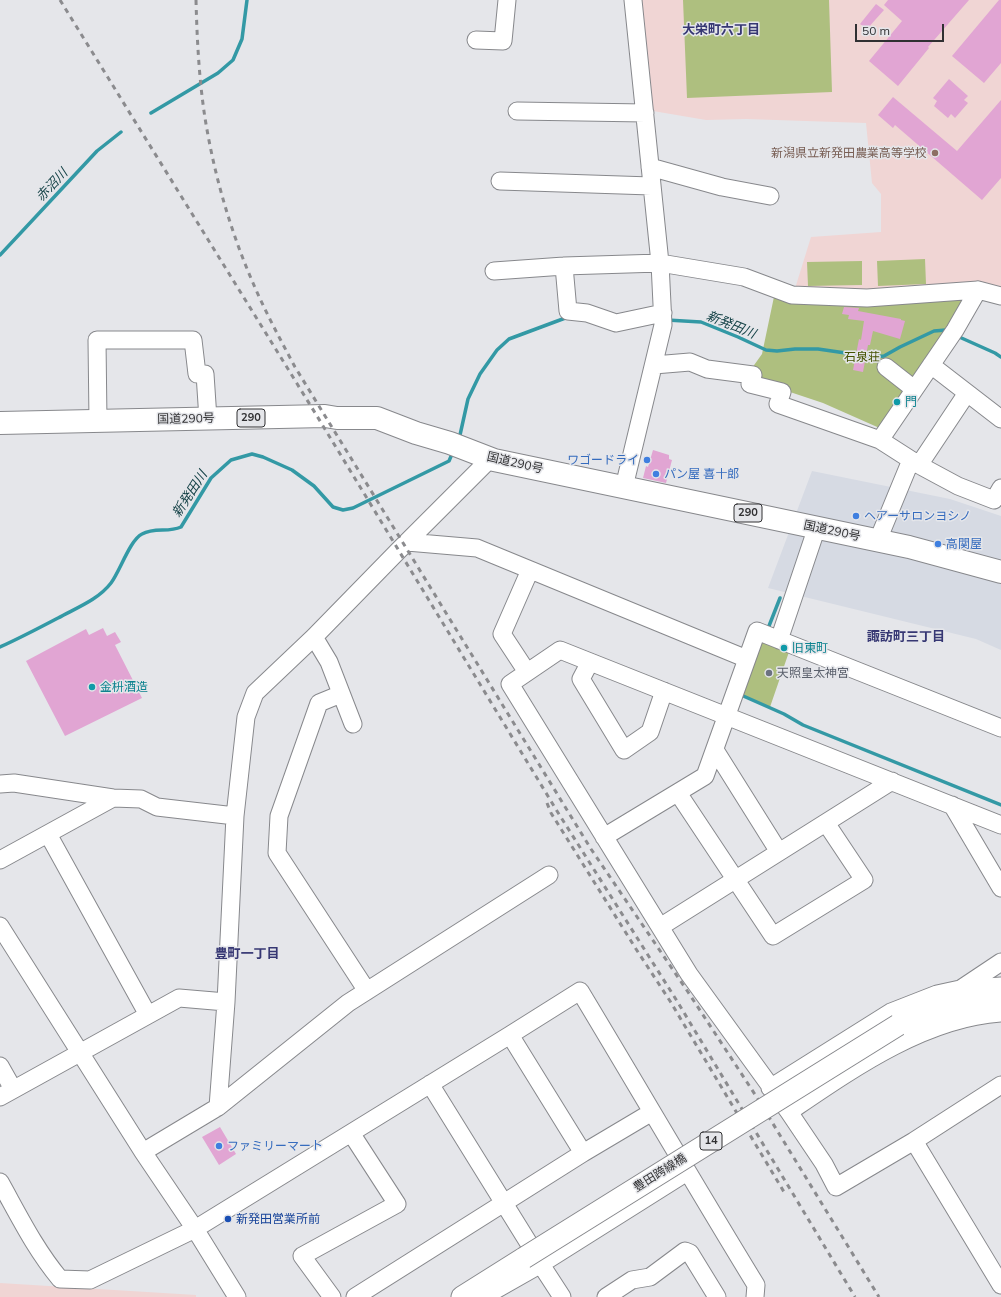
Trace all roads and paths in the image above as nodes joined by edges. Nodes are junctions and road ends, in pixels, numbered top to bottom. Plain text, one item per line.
1 (507, 0) edge
2 (633, 0) edge
3 (476, 40) dead end
4 (517, 111) dead end
5 (645, 113) junction
6 (650, 167) junction
7 (500, 180) dead end
8 (651, 186) junction
9 (770, 196) dead end
10 (660, 263) junction
11 (564, 266) junction
12 (494, 271) dead end
13 (978, 290) junction
14 (1001, 296) edge
15 (663, 319) junction
16 (654, 365) junction
17 (931, 365) junction
18 (886, 367) dead end
19 (914, 389) junction
20 (967, 393) junction
21 (208, 419) junction
22 (1001, 419) edge
23 (98, 421) junction
24 (0, 423) edge
25 (880, 440) junction
26 (494, 460) junction
27 (915, 463) junction
28 (624, 487) junction
29 (1001, 488) edge
30 (817, 528) junction
31 (878, 540) junction
32 (407, 542) junction
33 (530, 570) junction
34 (1001, 572) edge
35 (314, 637) junction
36 (779, 640) junction
37 (747, 659) junction
38 (590, 662) junction
39 (526, 672) junction
40 (664, 691) junction
41 (341, 694) junction
42 (727, 716) junction
43 (353, 724) dead end
44 (1001, 728) edge
45 (715, 750) junction
46 (892, 781) junction
47 (0, 784) edge
48 (678, 793) junction
49 (113, 798) junction
50 (952, 805) junction
51 (235, 816) junction
52 (826, 823) junction
53 (1001, 825) edge
54 (48, 834) junction
55 (604, 837) junction
56 (779, 852) junction
57 (0, 860) edge
58 (549, 875) dead end
59 (735, 880) junction
60 (1001, 888) edge
61 (660, 927) junction
62 (2, 935) edge
63 (1001, 962) edge
64 (1001, 986) edge
65 (960, 989) junction
66 (367, 991) junction
67 (1001, 998) edge
68 (226, 1002) junction
69 (1001, 1013) edge
70 (148, 1015) junction
71 (510, 1035) junction
72 (79, 1053) junction
73 (0, 1066) edge
74 (430, 1084) junction
75 (1001, 1085) edge
76 (770, 1088) junction
77 (6, 1093) edge
78 (218, 1106) junction
79 (652, 1112) junction
80 (789, 1112) junction
81 (351, 1133) junction
82 (914, 1141) junction
83 (143, 1152) junction
84 (583, 1153) junction
85 (687, 1172) junction
86 (0, 1182) edge
87 (504, 1203) junction
88 (195, 1229) junction
89 (533, 1256) junction
90 (1001, 1285) edge
91 (474, 1295) edge
92 (236, 1297) edge
93 (332, 1297) edge
94 (355, 1297) edge
95 (562, 1297) edge
96 (606, 1297) edge
97 (717, 1297) edge
98 (755, 1297) edge

1 - 3 street
2 - 5 street
4 - 5 street
5 - 6 street
6 - 8 street
6 - 9 street
7 - 8 street
8 - 10 street
10 - 11 street
10 - 13 street
10 - 15 street
11 - 12 street
11 - 15 street
13 - 14 street
13 - 17 street
15 - 16 street
16 - 25 street
16 - 28 street
17 - 19 street
17 - 20 street
18 - 19 street
19 - 25 street
20 - 22 street
20 - 27 street
21 - 23 highway, 国道290号 / 290
21 - 23 street
21 - 26 highway, 国道290号 / 290
23 - 24 highway, 国道290号 / 290
25 - 27 street
26 - 28 highway, 国道290号 / 290
26 - 32 street
27 - 29 street
27 - 31 street
28 - 30 highway, 国道290号 / 290
30 - 31 highway, 国道290号 / 290
30 - 36 street
31 - 34 highway, 国道290号 / 290
32 - 33 street
32 - 35 street
33 - 37 street
33 - 39 street
35 - 41 street
35 - 51 street
36 - 37 street
36 - 44 street
37 - 42 street
38 - 39 street
38 - 40 street
38 - 40 street
39 - 55 street
40 - 42 street
41 - 43 street
41 - 66 street
42 - 45 street
42 - 46 street
45 - 48 street
45 - 56 street
46 - 50 street
46 - 52 street
47 - 49 street
48 - 55 street
48 - 59 street
49 - 51 street
49 - 54 street
50 - 53 street
50 - 60 street
51 - 68 street
52 - 56 street
52 - 59 street
54 - 57 street
54 - 70 street
55 - 61 street
56 - 59 street
58 - 66 street
59 - 61 street
61 - 76 street
62 - 72 street
63 - 65 street
64 - 65 street
65 - 76 street
66 - 78 street
67 - 89 main road, 豊田跨線橋 / 14, bridge
68 - 70 street
68 - 78 street
69 - 80 street
70 - 72 street
71 - 74 street
71 - 79 street
71 - 84 street
72 - 77 street
72 - 83 street
73 - 77 street
74 - 81 street
74 - 87 street
75 - 82 street
76 - 80 street
78 - 83 street
79 - 84 street
79 - 85 street
80 - 82 street
81 - 88 street
81 - 93 street
82 - 90 street
83 - 88 street
84 - 87 street
85 - 89 street
85 - 98 street
86 - 88 street
87 - 89 street
87 - 94 street
88 - 92 street
89 - 91 main road, 14
89 - 95 street
96 - 97 street

